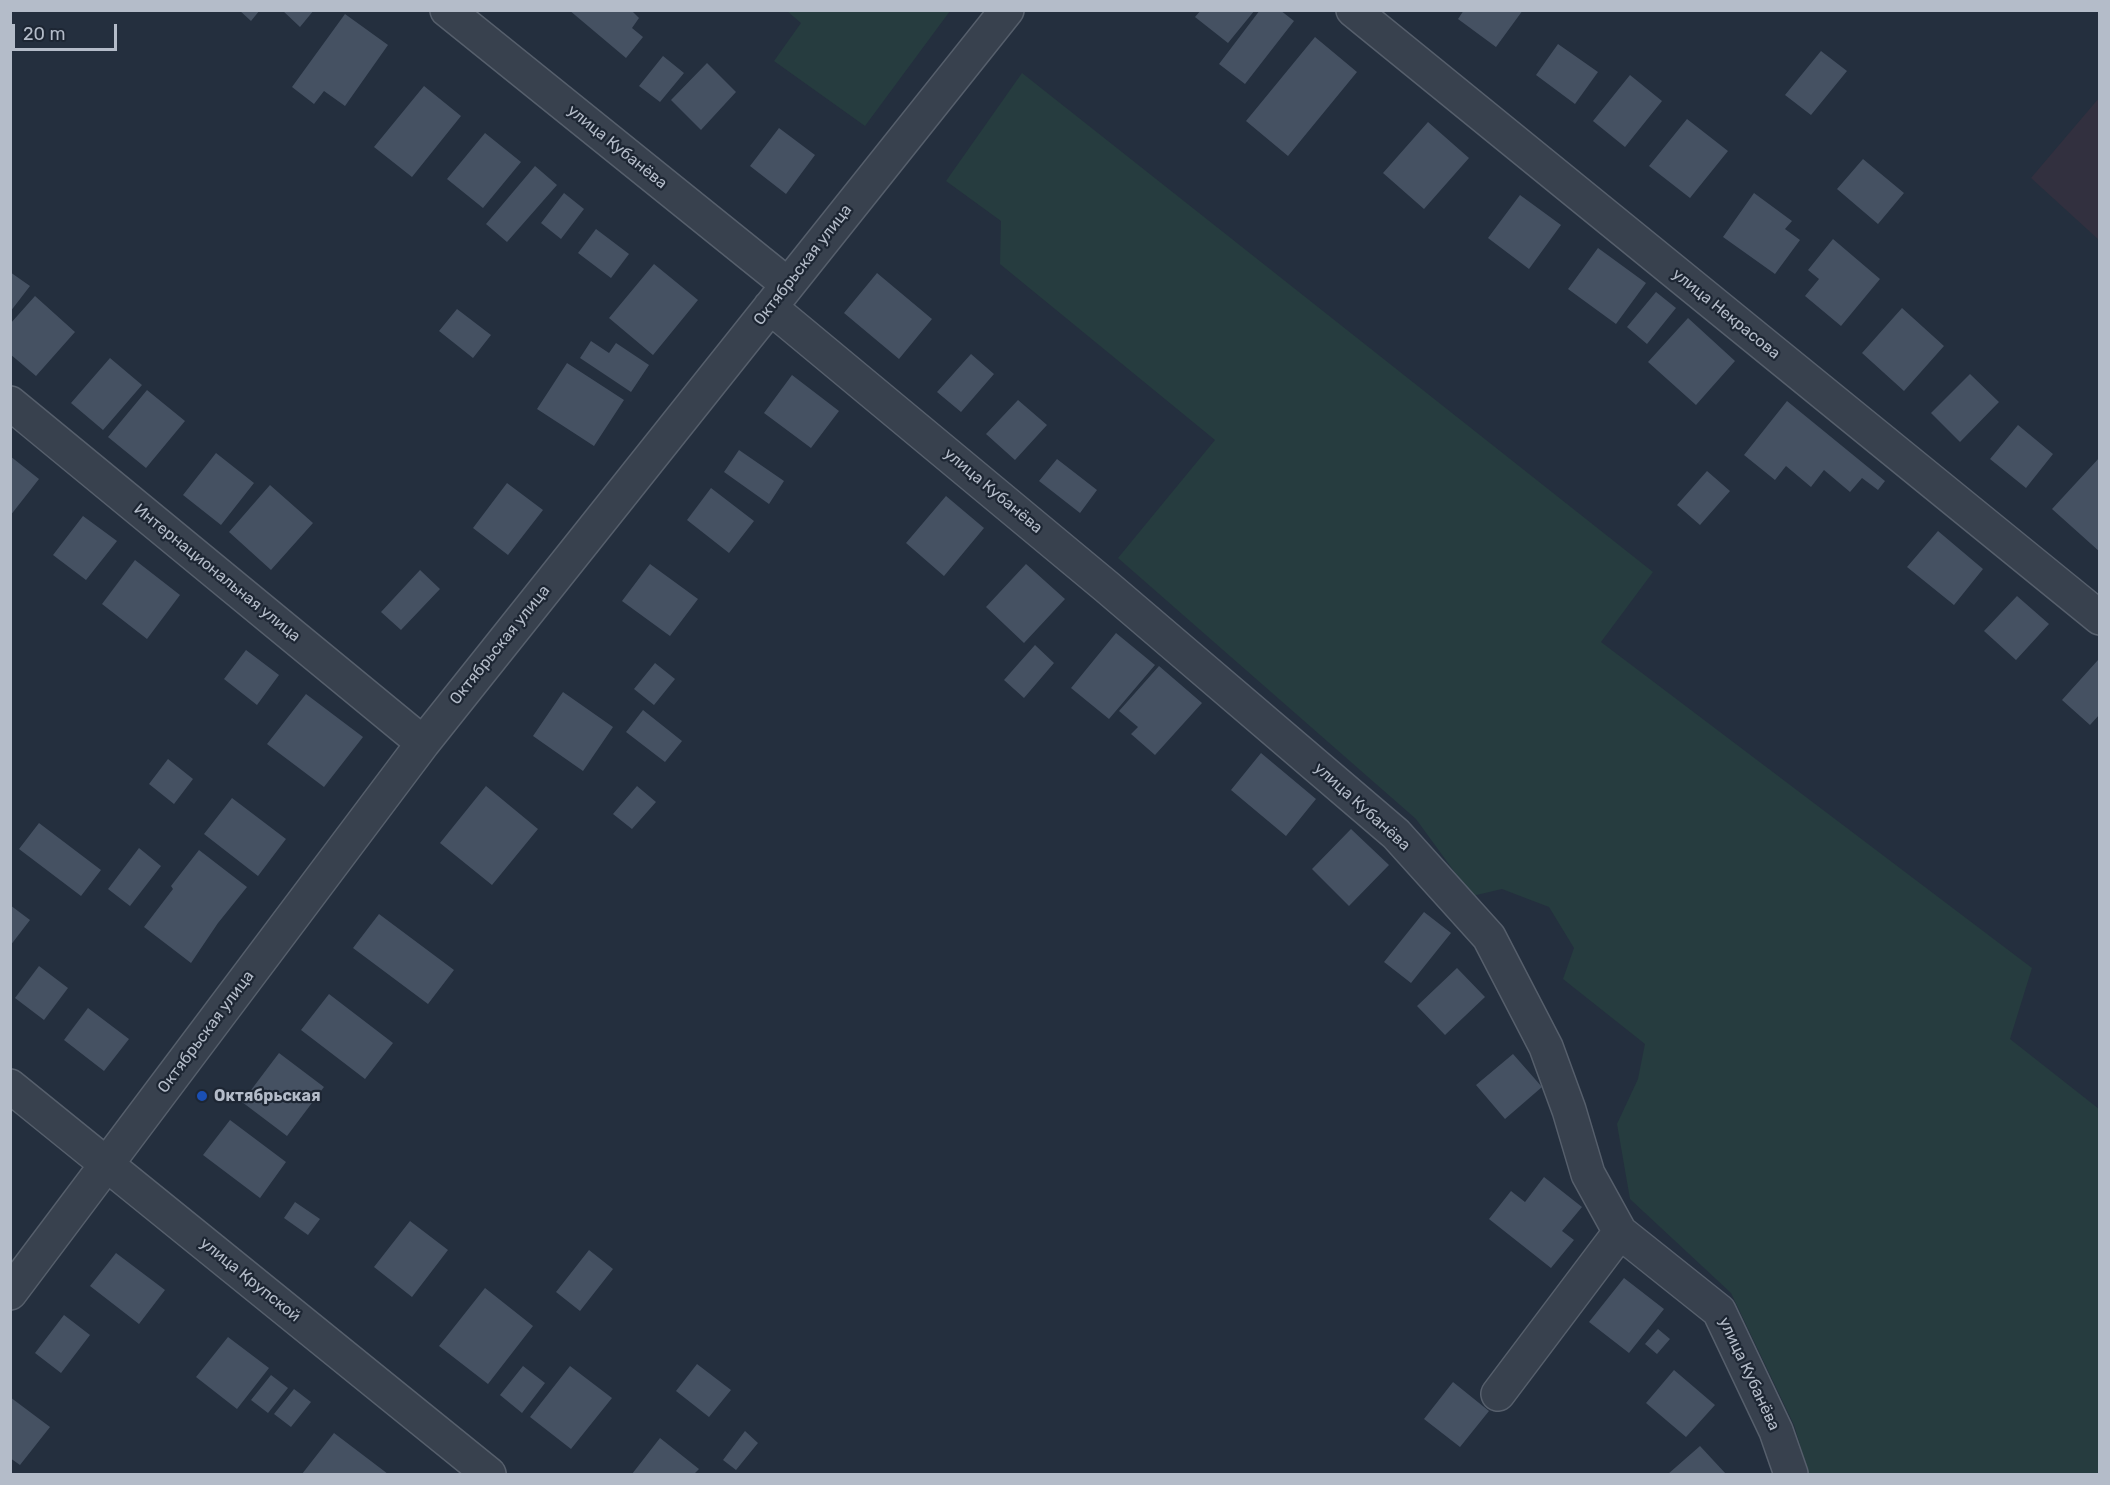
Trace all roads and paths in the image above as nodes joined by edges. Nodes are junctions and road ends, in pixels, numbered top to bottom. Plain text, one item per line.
1 (447, 10) edge
2 (1007, 10) edge
3 (1353, 10) edge
4 (779, 296) junction
5 (10, 403) edge
6 (2100, 618) edge
7 (423, 743) junction
8 (10, 1086) edge
9 (107, 1164) junction
10 (1620, 1232) junction
11 (10, 1293) edge
12 (1498, 1394) dead end
13 (489, 1474) edge
14 (1791, 1474) edge

1 - 4 street, улица Кубанёва
2 - 4 street, Октябрьская улица
3 - 6 street, улица Некрасова
4 - 7 street, Октябрьская улица
4 - 10 street, улица Кубанёва
5 - 7 street, Интернациональная улица
7 - 9 street, Октябрьская улица
8 - 9 street, улица Крупской
9 - 11 street, Октябрьская улица
9 - 13 street, улица Крупской
10 - 12 street
10 - 14 street, улица Кубанёва

